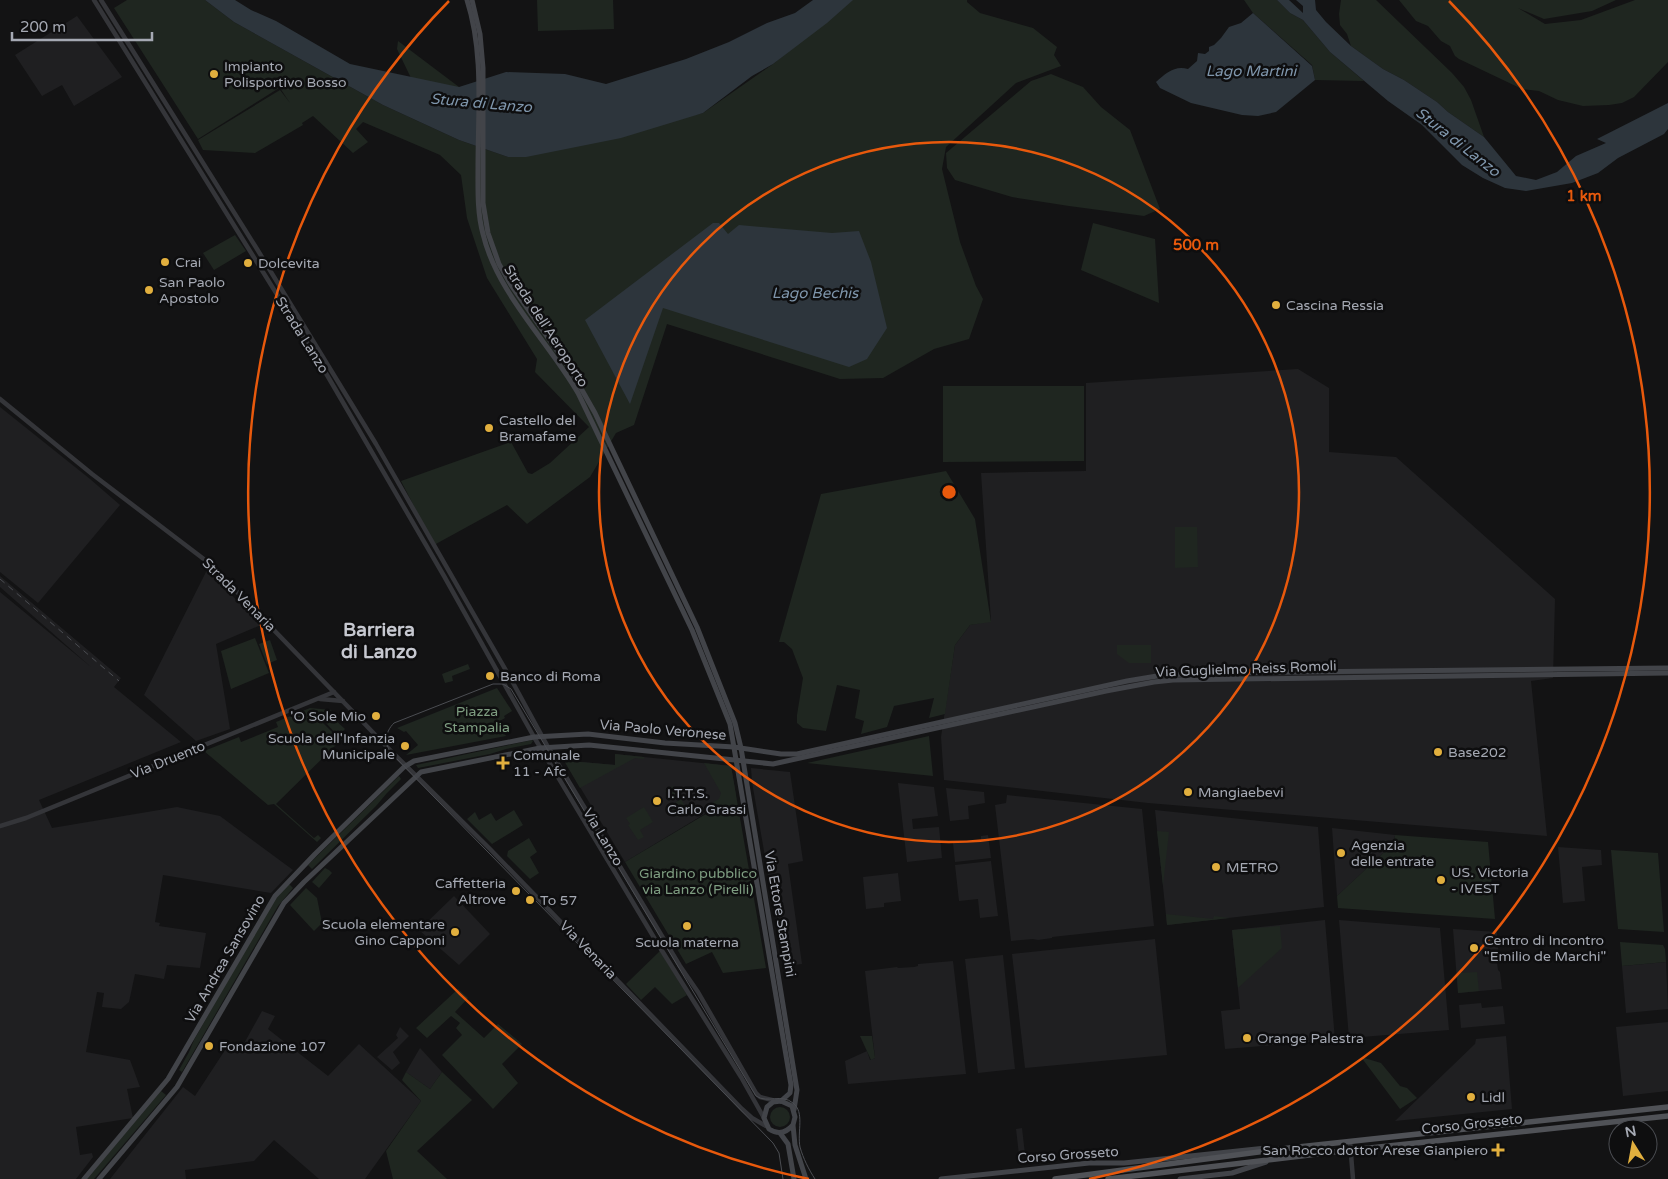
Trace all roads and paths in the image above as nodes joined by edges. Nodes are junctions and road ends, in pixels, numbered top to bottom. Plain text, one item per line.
1 (94, 0) edge
2 (102, 0) edge
3 (467, 0) edge
4 (472, 0) edge
5 (481, 173) junction
6 (0, 399) edge
7 (502, 663) joint
8 (1668, 668) edge
9 (1668, 673) edge
10 (501, 676) joint
11 (334, 692) junction
12 (318, 699) junction
13 (343, 701) junction
14 (732, 724) junction
15 (370, 729) joint
16 (534, 737) junction
17 (543, 737) junction
18 (548, 747) junction
19 (734, 747) junction
20 (540, 748) junction
21 (741, 748) junction
22 (781, 754) joint
23 (740, 761) junction
24 (773, 764) joint
25 (406, 766) junction
26 (416, 776) junction
27 (0, 826) edge
28 (779, 1101) junction
29 (1668, 1107) edge
30 (794, 1110) junction
31 (1668, 1116) edge
32 (764, 1118) junction
33 (793, 1125) junction
34 (766, 1126) junction
35 (780, 1133) junction
36 (1350, 1142) junction
37 (1287, 1148) junction
38 (1351, 1150) junction
39 (1278, 1158) junction
40 (84, 1179) edge
41 (99, 1179) edge
42 (794, 1179) edge
43 (806, 1179) edge
44 (941, 1179) edge
45 (1055, 1179) edge
46 (1108, 1179) edge
47 (1180, 1179) edge
48 (1353, 1179) edge

1 - 10 street, Strada Lanzo
2 - 7 street, Strada Lanzo
3 - 5 main road, Strada dell'Aeroporto
4 - 5 main road, Strada dell'Aeroporto
5 - 14 main road, Strada dell'Aeroporto
6 - 11 street, Strada Venaria
7 - 17 street, Via Lanzo
8 - 22 main road, Via Guglielmo Reiss Romoli
9 - 24 main road, Via Guglielmo Reiss Romoli
10 - 16 street, Via Lanzo
11 - 12 street, Via Druento
11 - 13 street, Strada Venaria
12 - 13 street
12 - 27 street, Via Druento
13 - 15 street, Strada Venaria
14 - 19 main road, Via Ettore Stampini
14 - 21 main road, Via Ettore Stampini
15 - 25 street, Via Venaria
16 - 17 main road
16 - 20 street, Via Lanzo
16 - 25 main road
17 - 18 street, Via Lanzo
17 - 19 main road, Via Paolo Veronese
18 - 20 main road
18 - 23 main road, Via Paolo Veronese
18 - 28 street, Via Lanzo
19 - 21 main road, Via Paolo Veronese
19 - 23 main road, Via Ettore Stampini
20 - 26 main road
20 - 32 street, Via Lanzo
21 - 22 main road, Via Paolo Veronese
21 - 23 main road, Via Ettore Stampini
23 - 24 main road, Via Paolo Veronese
23 - 28 main road, Via Ettore Stampini
23 - 30 main road, Via Ettore Stampini
25 - 26 street, Via Venaria
25 - 40 main road, Via Andrea Sansovino
26 - 34 street, Via Venaria
26 - 41 main road, Via Andrea Sansovino
28 - 30 main road
28 - 32 main road
29 - 36 main road, Corso Grosseto
30 - 33 main road
31 - 38 main road, Corso Grosseto
32 - 34 main road
33 - 35 main road
33 - 43 main road
34 - 35 main road
35 - 42 main road
36 - 37 main road, Corso Grosseto
36 - 38 street
37 - 44 main road, Corso Grosseto
37 - 45 main road, Corso Grosseto
38 - 39 main road, Corso Grosseto
38 - 48 street
39 - 46 main road, Corso Grosseto
39 - 47 main road, Corso Grosseto

